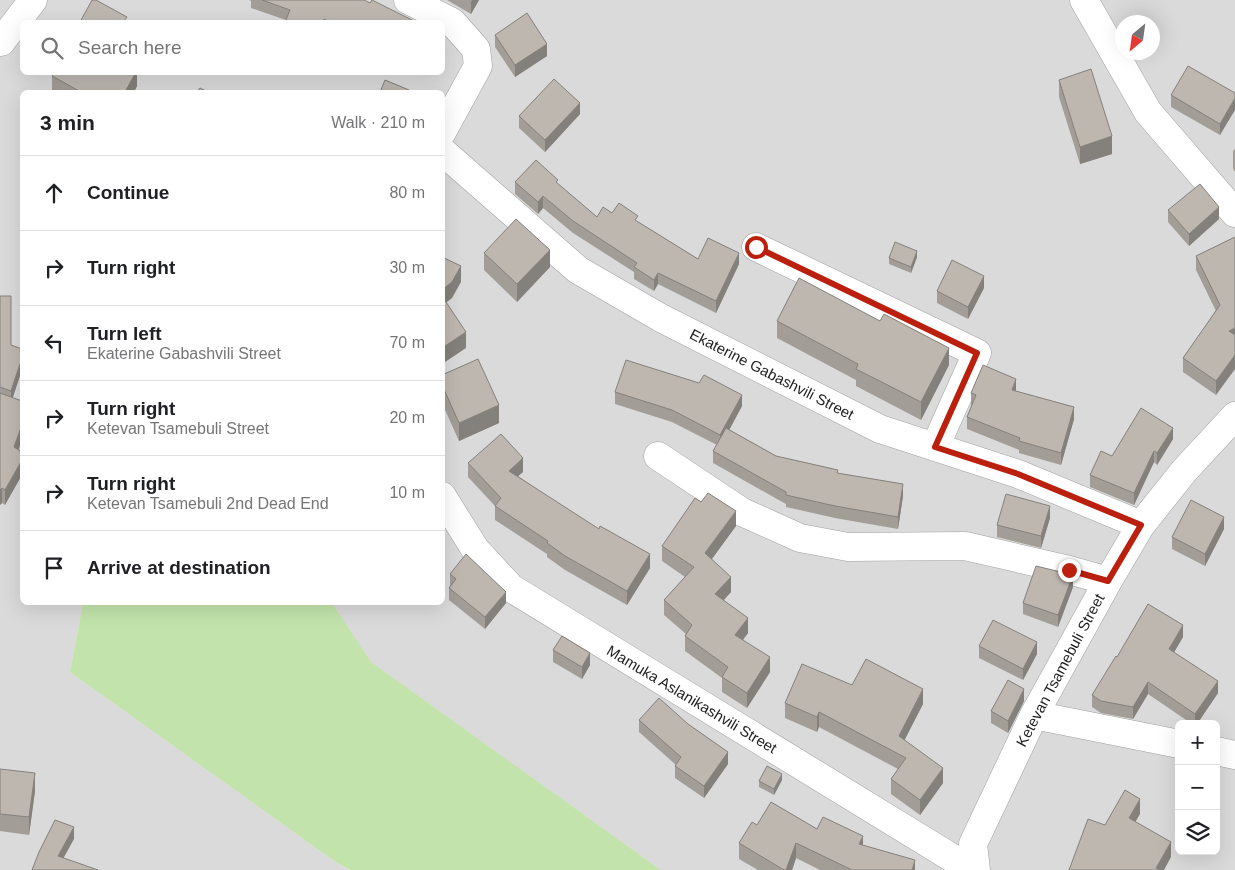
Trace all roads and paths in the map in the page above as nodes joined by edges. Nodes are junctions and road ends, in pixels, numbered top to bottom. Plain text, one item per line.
1 (33, 0) edge
2 (408, 0) edge
3 (1084, 0) edge
4 (1, 42) edge
5 (445, 126) edge
6 (445, 154) edge
7 (1235, 213) edge
8 (756, 247) dead end
9 (1235, 416) edge
10 (935, 447) junction
11 (658, 456) dead end
12 (445, 501) edge
13 (1141, 525) junction
14 (1108, 581) junction
15 (1034, 715) junction
16 (1175, 743) edge
17 (1220, 752) edge
18 (1235, 755) edge
19 (974, 870) edge

1 - 4 street
2 - 5 street
3 - 7 street
6 - 10 street, Ekaterine Gabashvili Street
8 - 10 street
9 - 13 street, Ketevan Tsamebuli Street
10 - 13 street, Ekaterine Gabashvili Street
11 - 14 street
12 - 19 street, Mamuka Aslanikashvili Street
13 - 14 street, Ketevan Tsamebuli Street
14 - 15 street, Ketevan Tsamebuli Street
15 - 16 street
15 - 19 street, Ketevan Tsamebuli Street
17 - 18 street

